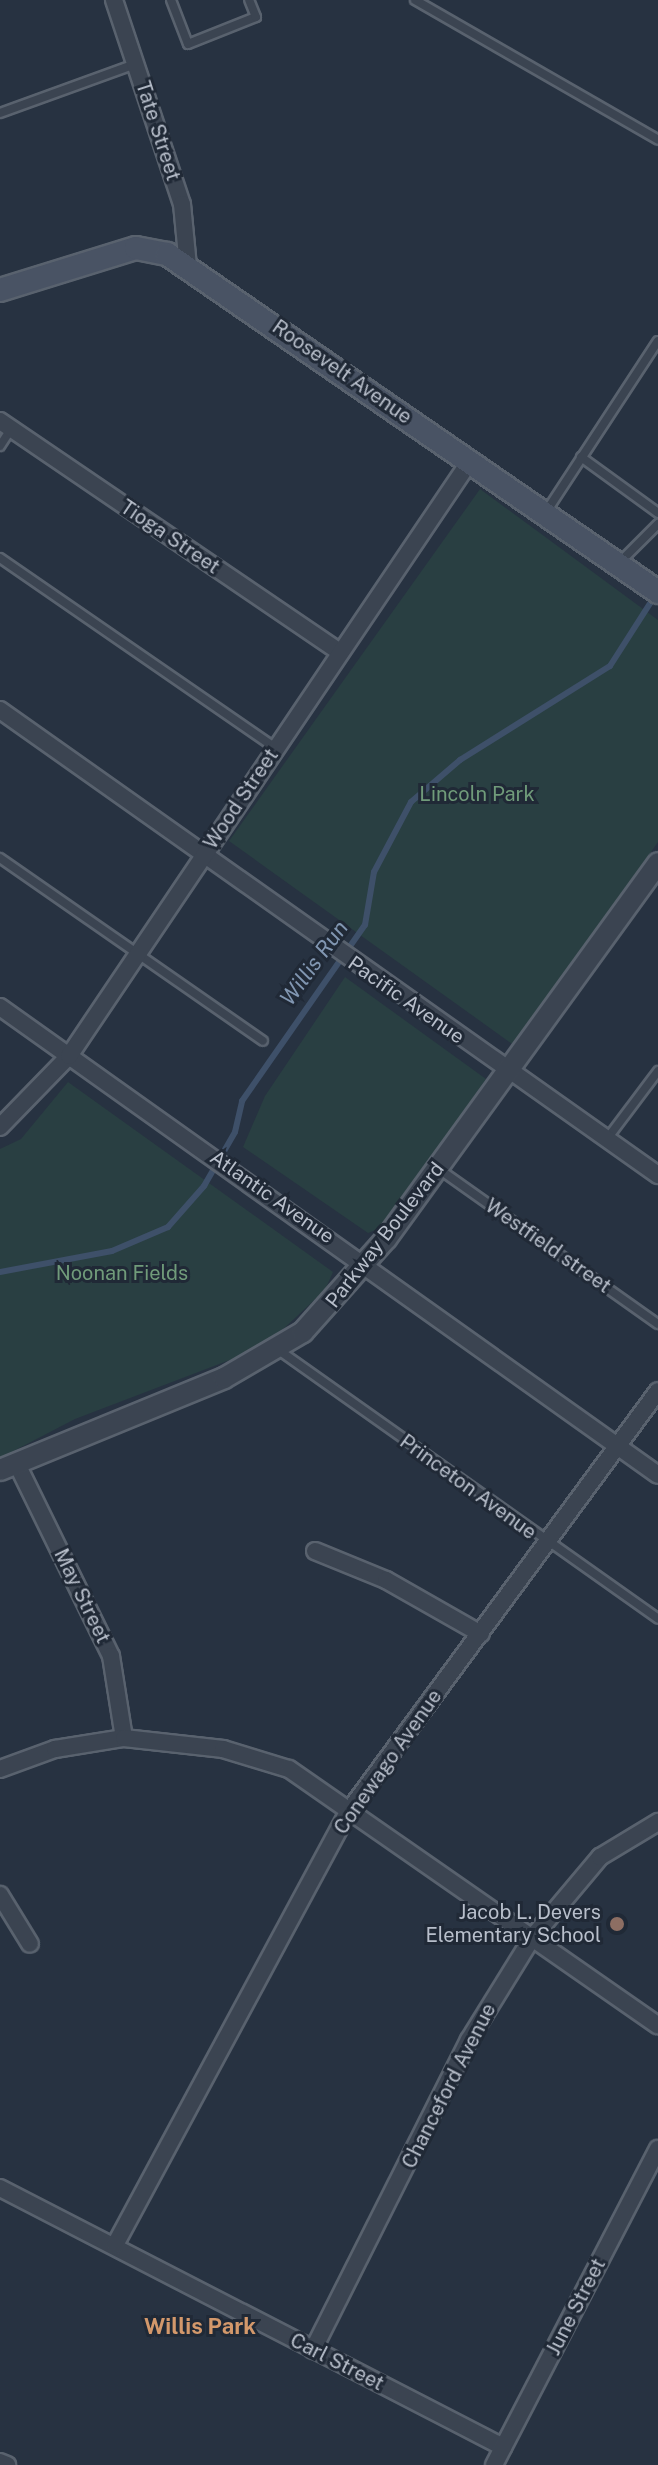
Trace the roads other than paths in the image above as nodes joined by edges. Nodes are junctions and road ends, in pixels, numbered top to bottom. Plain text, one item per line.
1 (114, 0) edge
2 (171, 0) edge
3 (249, 0) edge
4 (415, 0) edge
5 (136, 64) junction
6 (0, 113) edge
7 (658, 140) edge
8 (188, 266) junction
9 (0, 290) edge
10 (658, 341) edge
11 (648, 356) junction
12 (658, 363) edge
13 (6, 425) edge
14 (0, 446) edge
15 (581, 457) junction
16 (470, 461) junction
17 (545, 513) junction
18 (658, 513) edge
19 (658, 524) edge
20 (0, 558) edge
21 (625, 569) junction
22 (658, 592) edge
23 (340, 652) junction
24 (0, 710) edge
25 (275, 748) junction
26 (204, 853) junction
27 (0, 858) edge
28 (655, 873) edge
29 (137, 954) junction
30 (0, 1007) edge
31 (263, 1041) dead end
32 (69, 1056) junction
33 (658, 1071) edge
34 (508, 1072) junction
35 (0, 1127) edge
36 (607, 1139) junction
37 (439, 1168) junction
38 (658, 1175) edge
39 (366, 1262) junction
40 (658, 1324) edge
41 (280, 1351) junction
42 (658, 1391) edge
43 (619, 1448) junction
44 (8, 1466) edge
45 (658, 1475) edge
46 (547, 1545) junction
47 (315, 1551) dead end
48 (658, 1619) edge
49 (481, 1634) junction
50 (124, 1738) junction
51 (0, 1769) edge
52 (349, 1811) junction
53 (658, 1822) edge
54 (0, 1895) edge
55 (532, 1938) junction
56 (30, 1944) dead end
57 (658, 2025) edge
58 (658, 2149) edge
59 (0, 2188) edge
60 (115, 2245) junction
61 (313, 2350) junction
62 (503, 2447) junction
63 (0, 2462) edge
64 (7, 2465) edge
65 (494, 2465) edge

1 - 5 street, Tate Street
2 - 3 lane
4 - 7 lane
5 - 6 lane
5 - 8 street, Tate Street
8 - 9 main road, Roosevelt Avenue
8 - 16 main road, Roosevelt Avenue
10 - 11 lane
11 - 12 lane
11 - 15 lane
13 - 14 lane
13 - 23 street, Tioga Street
15 - 17 lane
15 - 18 lane
16 - 17 main road, Roosevelt Avenue
16 - 23 street, Wood Street
17 - 21 main road, Roosevelt Avenue
19 - 21 lane
20 - 25 lane
21 - 22 main road, Roosevelt Avenue
23 - 25 street, Wood Street
24 - 26 street, Pacific Avenue
25 - 26 street, Wood Street
26 - 29 street, Wood Street
26 - 34 street, Pacific Avenue
27 - 29 lane
28 - 34 street, Parkway Boulevard
29 - 31 lane
29 - 32 street, Wood Street
30 - 32 street, Atlantic Avenue
32 - 35 street, Wood Street
32 - 39 street, Atlantic Avenue
33 - 36 lane
34 - 36 street, Pacific Avenue
34 - 37 street, Parkway Boulevard
36 - 38 street, Pacific Avenue
37 - 39 street, Parkway Boulevard
37 - 40 lane, Westfield street
39 - 41 street, Parkway Boulevard
39 - 43 street, Atlantic Avenue
41 - 44 street, Parkway Boulevard
41 - 46 lane, Princeton Avenue
42 - 43 street, Conewago Avenue
43 - 45 street, Atlantic Avenue
43 - 46 street, Conewago Avenue
44 - 50 street, May Street
46 - 48 lane, Princeton Avenue
46 - 49 street, Conewago Avenue
47 - 49 street
49 - 52 street, Conewago Avenue
50 - 51 street
50 - 52 street
52 - 55 street
52 - 60 street, Conewago Avenue
53 - 55 street, Chanceford Avenue
54 - 56 street
55 - 57 street
55 - 61 street, Chanceford Avenue
58 - 62 street, June Street
59 - 60 street, Carl Street
60 - 61 street, Carl Street
61 - 62 street, Carl Street
62 - 65 street, June Street
63 - 64 street

